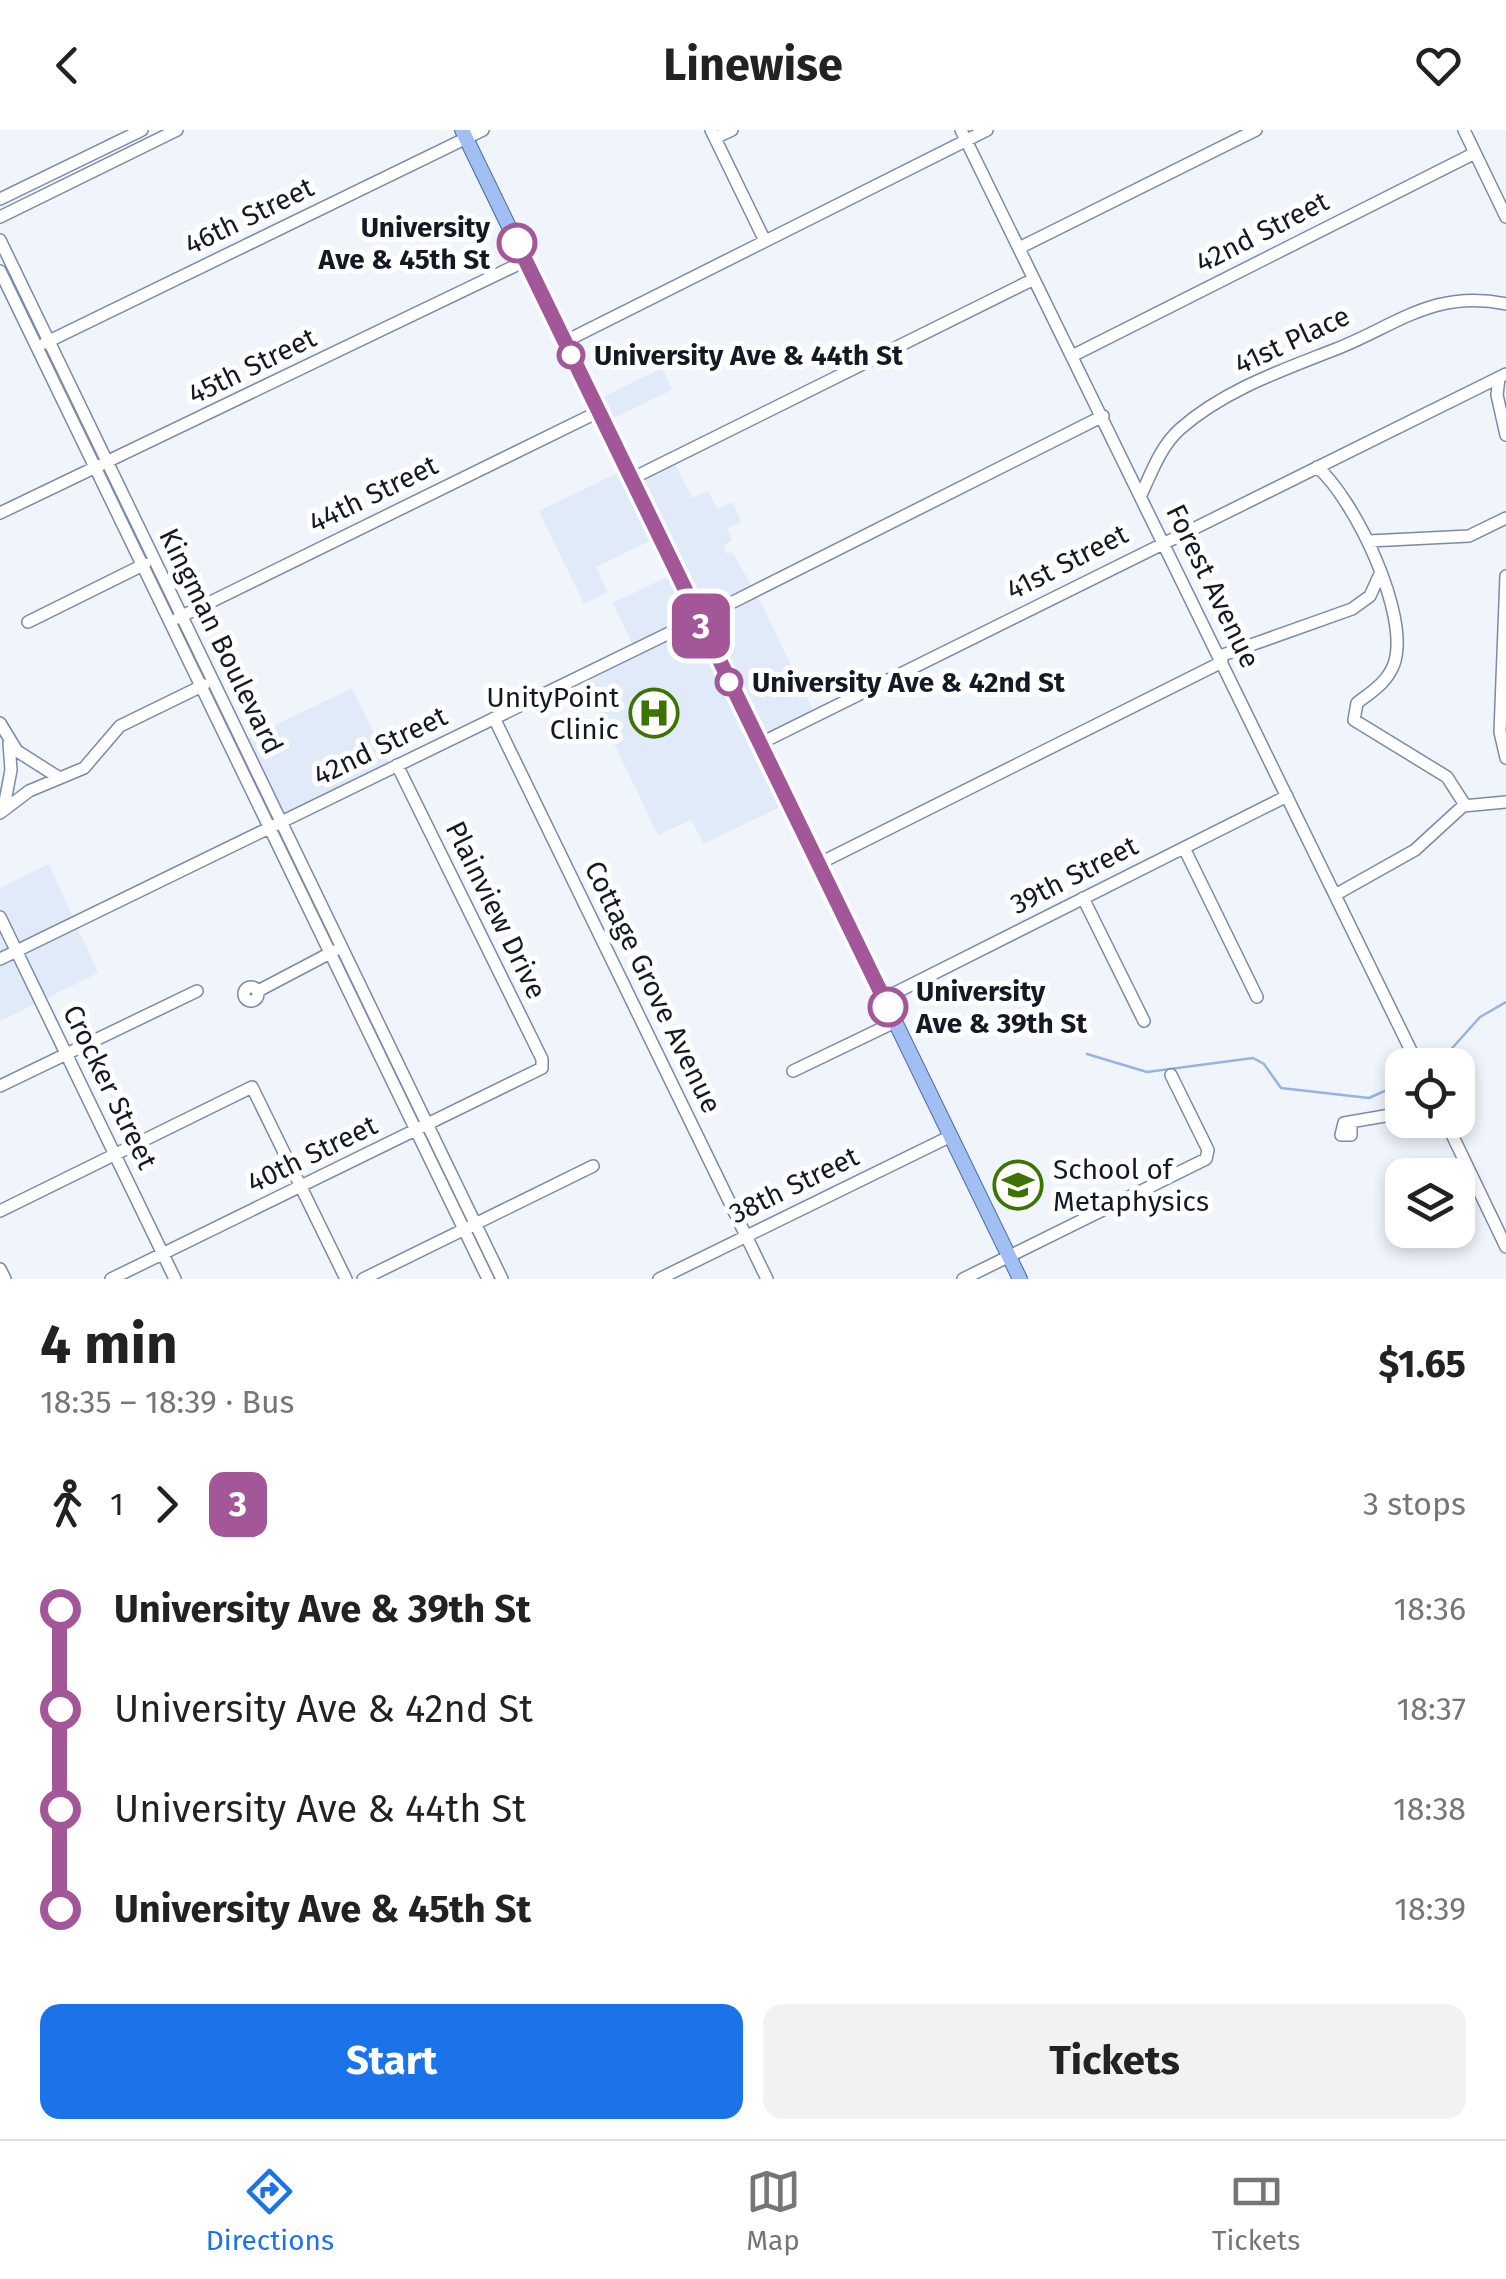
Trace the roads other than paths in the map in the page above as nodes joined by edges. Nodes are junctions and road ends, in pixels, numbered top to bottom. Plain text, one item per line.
1 (142, 130) edge
2 (176, 130) edge
3 (483, 130) edge
4 (732, 130) edge
5 (987, 130) edge
6 (1256, 130) edge
7 (1464, 130) edge
8 (464, 134) edge
9 (714, 134) edge
10 (963, 135) edge
11 (118, 136) edge
12 (1475, 153) junction
13 (125, 155) junction
14 (0, 199) edge
15 (0, 217) edge
16 (1506, 217) edge
17 (0, 240) edge
18 (765, 241) junction
19 (1019, 248) junction
20 (525, 261) junction
21 (0, 271) edge
22 (1034, 279) junction
23 (1506, 304) edge
24 (564, 342) junction
25 (43, 344) junction
26 (1072, 356) junction
27 (1503, 376) edge
28 (598, 412) junction
29 (1103, 416) junction
30 (1506, 436) edge
31 (108, 464) junction
32 (94, 466) junction
33 (1317, 466) junction
34 (631, 479) junction
35 (1142, 494) junction
36 (0, 513) edge
37 (1504, 523) edge
38 (1164, 542) junction
39 (1369, 542) junction
40 (148, 563) junction
41 (1380, 573) junction
42 (1506, 576) edge
43 (176, 619) junction
44 (698, 619) junction
45 (28, 622) dead end
46 (1221, 659) junction
47 (207, 683) junction
48 (494, 718) junction
49 (0, 723) edge
50 (8, 739) junction
51 (759, 744) junction
52 (1506, 758) edge
53 (397, 765) junction
54 (58, 777) junction
55 (1288, 796) junction
56 (1506, 802) edge
57 (1465, 805) junction
58 (2, 810) edge
59 (275, 825) junction
60 (1184, 848) junction
61 (818, 864) junction
62 (1335, 895) junction
63 (1084, 898) junction
64 (0, 916) edge
65 (336, 950) junction
66 (17, 951) junction
67 (0, 959) edge
68 (258, 990) dead end
69 (197, 991) dead end
70 (1257, 997) dead end
71 (883, 998) junction
72 (1144, 1021) dead end
73 (894, 1022) junction
74 (1410, 1048) edge
75 (67, 1054) junction
76 (792, 1071) dead end
77 (535, 1074) joint
78 (1171, 1074) dead end
79 (0, 1086) edge
80 (1385, 1117) edge
81 (1351, 1124) dead end
82 (422, 1128) junction
83 (950, 1136) junction
84 (1454, 1138) edge
85 (115, 1154) junction
86 (593, 1166) dead end
87 (302, 1187) junction
88 (0, 1210) edge
89 (470, 1226) junction
90 (746, 1236) junction
91 (1506, 1246) edge
92 (163, 1254) junction
93 (1009, 1256) junction
94 (0, 1268) edge
95 (5, 1279) edge
96 (111, 1279) edge
97 (174, 1279) edge
98 (346, 1279) edge
99 (363, 1279) edge
100 (488, 1279) edge
101 (502, 1279) edge
102 (659, 1279) edge
103 (767, 1279) edge
104 (962, 1279) edge
105 (1020, 1279) edge

1 - 11 street
2 - 13 street
3 - 8 street, 46th Street
4 - 9 street
5 - 10 street
6 - 19 street
7 - 12 street
8 - 20 main road
8 - 25 street, 46th Street
9 - 18 street
10 - 18 street
10 - 19 street, Forest Avenue
11 - 13 street
11 - 14 street
12 - 16 street
12 - 26 street, 42nd Street
13 - 15 street
17 - 25 street, Kingman Boulevard
18 - 24 street
19 - 22 street, Forest Avenue
20 - 24 main road
20 - 31 street, 45th Street
21 - 25 street, Kingman Boulevard
22 - 26 street, Forest Avenue
22 - 34 street
23 - 35 street, 41st Place
24 - 28 main road
25 - 31 street, Kingman Boulevard
25 - 32 street, Kingman Boulevard
26 - 29 street, Forest Avenue
27 - 30 street
27 - 33 street, 41st Street
28 - 34 main road
28 - 43 street, 44th Street
29 - 35 street, Forest Avenue
29 - 44 street, 42nd Street
31 - 32 street, 45th Street
31 - 40 street, Kingman Boulevard
32 - 36 street, 45th Street
32 - 40 street, Kingman Boulevard
33 - 38 street, 41st Street
33 - 39 street
34 - 44 main road
35 - 38 street, Forest Avenue
37 - 39 street
38 - 46 street, Forest Avenue
38 - 51 street, 41st Street
39 - 41 street
40 - 43 street, Kingman Boulevard
40 - 45 street
41 - 46 street
41 - 57 street
42 - 52 street
43 - 47 street, Kingman Boulevard
44 - 48 street, 42nd Street
44 - 51 main road
46 - 55 street, Forest Avenue
46 - 61 street
47 - 54 street
47 - 59 street, Kingman Boulevard
48 - 53 street, 42nd Street
48 - 90 street, Cottage Grove Avenue
49 - 50 street
50 - 54 street
50 - 58 street
51 - 61 main road
53 - 59 street, 42nd Street
53 - 77 street, Plainview Drive
54 - 58 street
55 - 60 street, 39th Street
55 - 62 street, Forest Avenue
56 - 57 street
57 - 62 street
59 - 65 street, Kingman Boulevard
59 - 66 street, 42nd Street
60 - 63 street, 39th Street
60 - 70 street
61 - 71 main road
62 - 74 street, Forest Avenue
63 - 71 street, 39th Street
63 - 72 street
64 - 66 street, Crocker Street
65 - 68 street
65 - 82 street, Kingman Boulevard
66 - 67 street, 42nd Street
66 - 75 street, Crocker Street
69 - 75 street
71 - 73 main road
73 - 76 street
73 - 83 main road
75 - 79 street
75 - 85 street, Crocker Street
77 - 82 street, 40th Street
78 - 93 street
80 - 81 street
82 - 87 street, 40th Street
82 - 89 street, Kingman Boulevard
83 - 90 street, 38th Street
83 - 93 main road
84 - 91 street
85 - 87 street
85 - 88 street
85 - 92 street, Crocker Street
86 - 89 street
87 - 92 street, 40th Street
87 - 98 street
89 - 99 street
89 - 100 street, Kingman Boulevard
89 - 101 street, Kingman Boulevard
90 - 102 street, 38th Street
90 - 103 street, Cottage Grove Avenue
92 - 96 street, 40th Street
92 - 97 street, Crocker Street
93 - 104 street
93 - 105 main road
94 - 95 street

